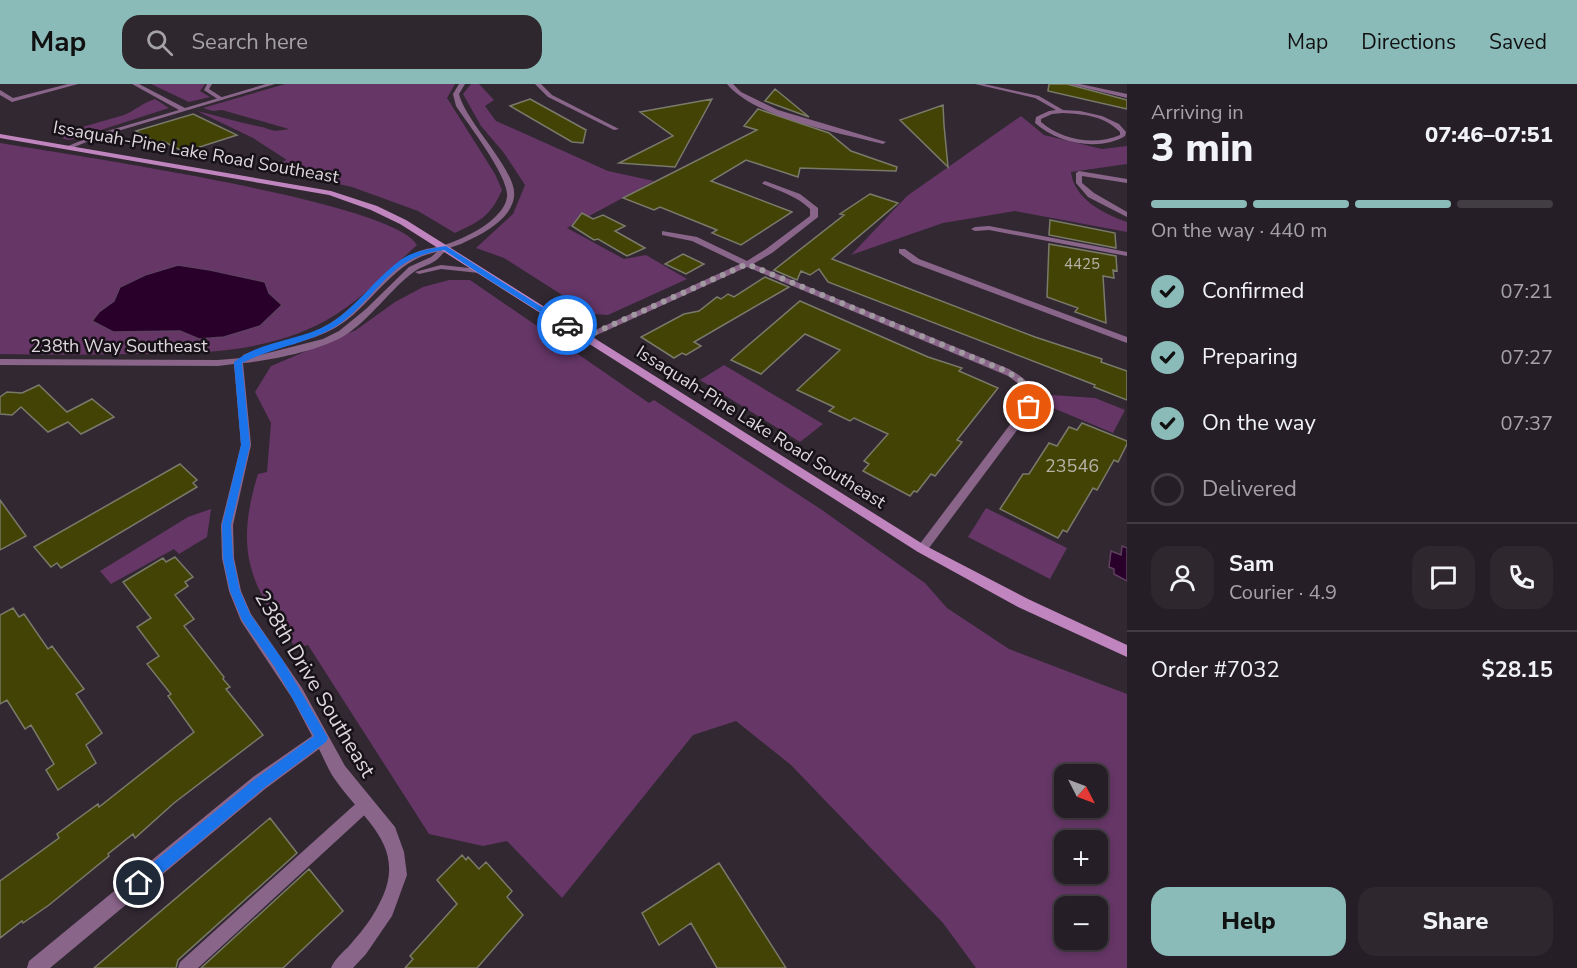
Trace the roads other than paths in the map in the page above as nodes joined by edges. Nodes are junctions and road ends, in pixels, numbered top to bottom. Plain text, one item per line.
1 (75, 84) edge
2 (135, 84) edge
3 (210, 84) edge
4 (272, 84) edge
5 (462, 84) edge
6 (538, 84) edge
7 (730, 84) edge
8 (977, 84) edge
9 (1072, 84) edge
10 (0, 92) edge
11 (1127, 96) edge
12 (221, 99) junction
13 (184, 110) junction
14 (1062, 112) junction
15 (1120, 127) junction
16 (1127, 128) edge
17 (616, 129) dead end
18 (0, 136) edge
19 (883, 142) dead end
20 (70, 147) junction
21 (1127, 181) edge
22 (765, 183) dead end
23 (1127, 215) edge
24 (975, 229) dead end
25 (665, 233) dead end
26 (446, 248) junction
27 (902, 251) dead end
28 (1127, 254) edge
29 (747, 264) junction
30 (479, 271) junction
31 (394, 285) junction
32 (585, 337) junction
33 (1127, 340) edge
34 (0, 362) edge
35 (238, 362) junction
36 (922, 549) junction
37 (1127, 651) edge
38 (322, 738) junction
39 (366, 804) junction
40 (36, 968) edge
41 (186, 968) edge
42 (340, 968) edge

1 - 10 street
2 - 13 street
3 - 12 lane
4 - 12 street
5 - 26 street
6 - 17 street
7 - 19 street
8 - 14 lane
9 - 11 street
12 - 13 street
13 - 20 street
14 - 15 lane
14 - 15 lane
15 - 16 lane
18 - 20 main road, Issaquah-Pine Lake Road Southeast
20 - 26 main road, Issaquah-Pine Lake Road Southeast
21 - 23 street
22 - 29 street
24 - 28 street
25 - 29 street
26 - 30 main road, Issaquah-Pine Lake Road Southeast
26 - 31 street, 238th Way Southeast
26 - 35 street, 238th Way Southeast
27 - 33 street
29 - 32 street
29 - 36 street
30 - 31 street, 238th Way Southeast
30 - 32 main road, Issaquah-Pine Lake Road Southeast
31 - 35 street, 238th Way Southeast
32 - 36 main road, Issaquah-Pine Lake Road Southeast
34 - 35 street, 238th Way Southeast
35 - 38 street, 238th Drive Southeast
36 - 37 main road, Issaquah-Pine Lake Road Southeast
38 - 39 street, 238th Drive Southeast
38 - 40 street
39 - 41 lane
39 - 42 street, 238th Drive Southeast

